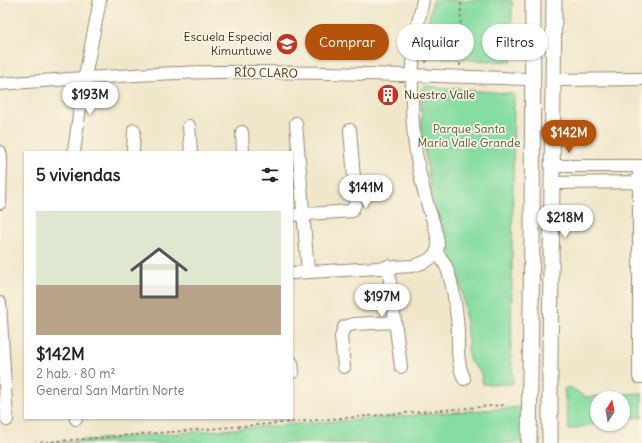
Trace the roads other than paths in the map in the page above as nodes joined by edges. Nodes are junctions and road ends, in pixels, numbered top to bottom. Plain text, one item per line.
1 (100, 0) edge
2 (423, 0) edge
3 (533, 0) edge
4 (554, 0) edge
5 (418, 76) junction
6 (84, 78) junction
7 (531, 79) junction
8 (642, 79) edge
9 (553, 80) junction
10 (0, 84) edge
11 (296, 123) dead end
12 (190, 126) dead end
13 (134, 130) dead end
14 (350, 130) dead end
15 (242, 132) dead end
16 (74, 151) edge
17 (133, 151) edge
18 (190, 151) edge
19 (243, 151) edge
20 (0, 152) edge
21 (552, 166) junction
22 (641, 166) edge
23 (641, 182) edge
24 (552, 183) junction
25 (0, 199) edge
26 (0, 203) edge
27 (298, 214) edge
28 (532, 239) junction
29 (551, 239) junction
30 (436, 253) junction
31 (388, 266) junction
32 (308, 272) junction
33 (293, 273) edge
34 (0, 302) edge
35 (1, 318) edge
36 (395, 322) junction
37 (641, 330) edge
38 (344, 366) dead end
39 (402, 367) dead end
40 (642, 377) edge
41 (464, 379) dead end
42 (3, 405) edge
43 (7, 420) dead end
44 (529, 443) edge
45 (550, 443) edge

1 - 6 street
2 - 5 street
3 - 7 main road
4 - 9 main road
5 - 6 street, RÍO CLARO
5 - 7 street, RÍO CLARO
5 - 30 street
6 - 10 street, RÍO CLARO
6 - 16 street
7 - 9 main road
7 - 28 main road
8 - 9 street
9 - 21 main road
11 - 27 street
12 - 18 street
13 - 17 street
14 - 27 street
15 - 19 street
20 - 25 street
21 - 22 street
21 - 24 main road
22 - 23 street
23 - 24 street
23 - 37 street
24 - 29 main road
25 - 26 street
27 - 32 street
28 - 29 main road
28 - 44 main road
29 - 45 main road
30 - 31 street
30 - 41 street
31 - 32 street
31 - 36 street
32 - 33 street
34 - 35 street
35 - 42 street
36 - 38 street
36 - 39 street
37 - 40 street
42 - 43 street

